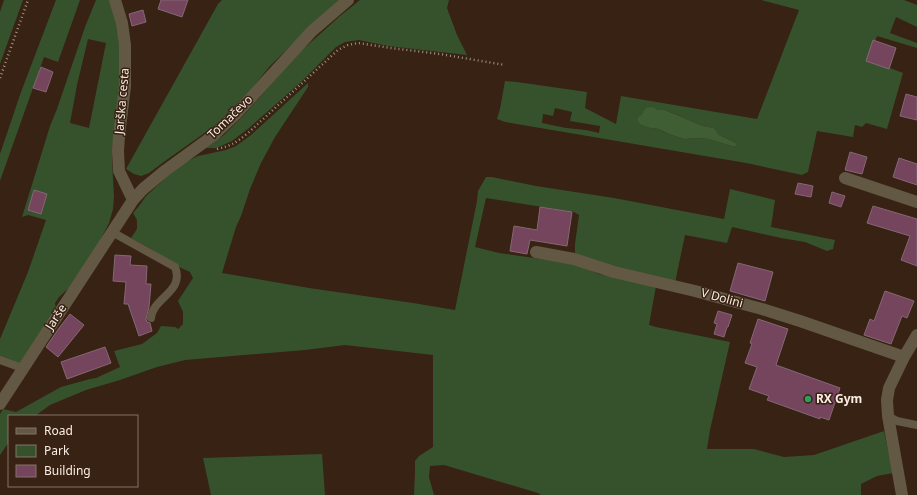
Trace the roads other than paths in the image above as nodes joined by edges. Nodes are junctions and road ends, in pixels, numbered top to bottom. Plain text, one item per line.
1 (115, 0) edge
2 (348, 0) edge
3 (845, 178) dead end
4 (133, 200) junction
5 (917, 202) edge
6 (112, 232) junction
7 (536, 252) dead end
8 (152, 318) dead end
9 (917, 335) edge
10 (904, 357) junction
11 (0, 360) edge
12 (22, 368) junction
13 (0, 404) edge
14 (888, 416) junction
15 (917, 426) edge
16 (902, 495) edge

1 - 4 street, Jarška cesta
2 - 4 street, Tomačevo
3 - 5 street
4 - 6 street, Tomačevo
6 - 8 lane
6 - 12 street, Jarše
7 - 10 street, V Dolini
9 - 10 street
10 - 14 street
11 - 12 lane
12 - 13 street, Jarše
14 - 15 lane
14 - 16 street

